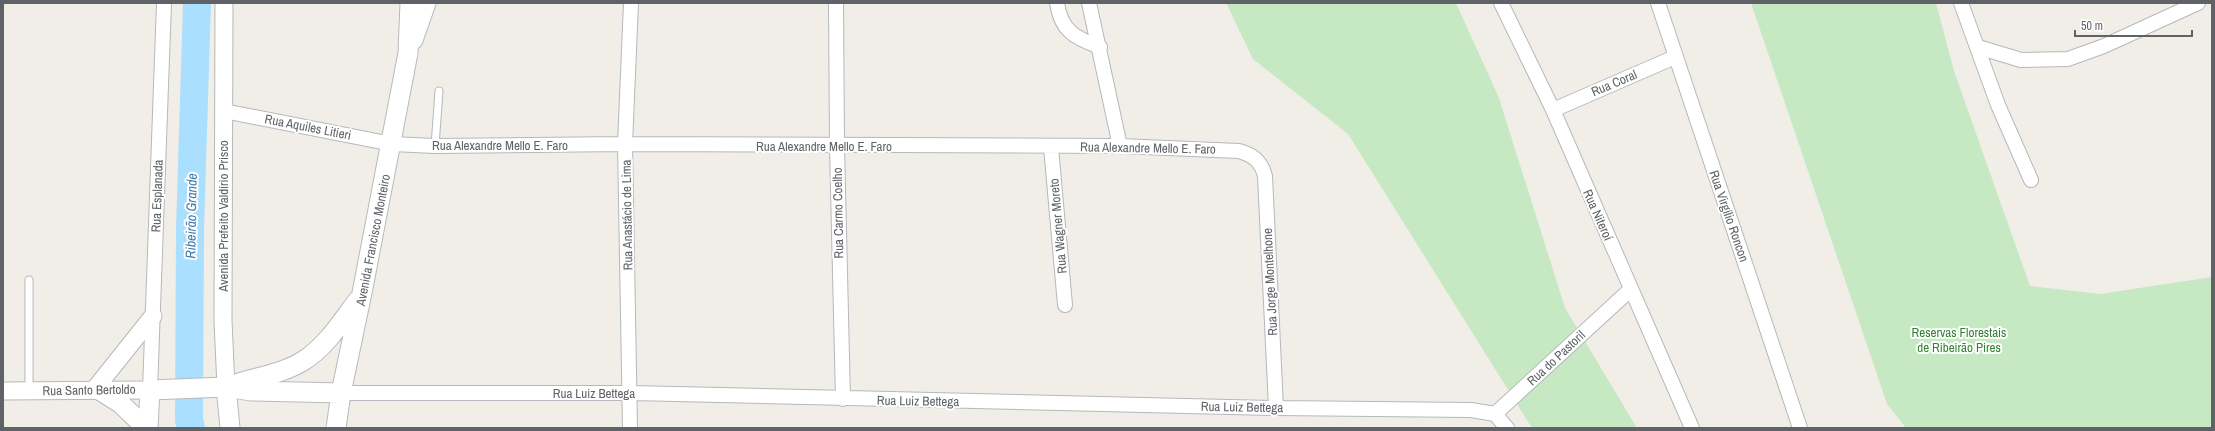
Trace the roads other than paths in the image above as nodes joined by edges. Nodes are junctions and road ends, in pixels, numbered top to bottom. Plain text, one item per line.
1 (164, 3) edge
2 (224, 3) edge
3 (410, 3) edge
4 (426, 3) edge
5 (631, 3) edge
6 (836, 3) edge
7 (1057, 3) edge
8 (1089, 3) edge
9 (1501, 3) edge
10 (1658, 3) edge
11 (1961, 3) edge
12 (2198, 3) edge
13 (1100, 47) junction
14 (1978, 47) junction
15 (408, 53) junction
16 (1675, 57) junction
17 (439, 91) dead end
18 (1553, 110) junction
19 (224, 111) junction
20 (392, 144) junction
21 (625, 144) junction
22 (435, 146) junction
23 (837, 146) junction
24 (1120, 146) junction
25 (1051, 147) junction
26 (1255, 158) joint
27 (2031, 180) dead end
28 (29, 280) dead end
29 (1631, 289) junction
30 (362, 293) junction
31 (1065, 305) dead end
32 (153, 316) junction
33 (226, 387) junction
34 (97, 390) junction
35 (150, 390) junction
36 (3, 391) edge
37 (29, 391) junction
38 (341, 393) junction
39 (631, 393) junction
40 (843, 399) junction
41 (1276, 408) junction
42 (1495, 414) junction
43 (147, 428) edge
44 (230, 428) edge
45 (336, 428) edge
46 (630, 428) edge
47 (1507, 428) edge
48 (1692, 428) edge
49 (1800, 428) edge

1 - 32 street, Rua Esplanada
2 - 19 street, Avenida Prefeito Valdírio Prisco
3 - 15 main road, Avenida Francisco Monteiro
4 - 15 main road, Avenida Francisco Monteiro
5 - 21 street, Rua Anastácio de Lima
6 - 23 street, Rua Carmo Coelho
7 - 13 street
8 - 13 street
9 - 18 street, Rua Niteroí
10 - 16 street, Rua Virgílio Roncon
11 - 14 street
12 - 14 street
13 - 24 street
14 - 27 street
15 - 20 main road, Avenida Francisco Monteiro
16 - 18 street, Rua Coral
16 - 49 street, Rua Virgílio Roncon
17 - 22 lane
18 - 29 street, Rua Niteroí
19 - 20 street, Rua Aquiles Litieri
19 - 33 street, Avenida Prefeito Valdírio Prisco
20 - 22 street, Rua Alexandre Mello E. Faro
20 - 30 main road, Avenida Francisco Monteiro
21 - 22 street, Rua Alexandre Mello E. Faro
21 - 23 street, Rua Alexandre Mello E. Faro
21 - 39 street, Rua Anastácio de Lima
23 - 25 street, Rua Alexandre Mello E. Faro
23 - 40 street, Rua Carmo Coelho
24 - 25 street, Rua Alexandre Mello E. Faro
24 - 26 street, Rua Alexandre Mello E. Faro
25 - 31 street, Rua Wagner Moreto
26 - 41 street, Rua Jorge Montelhone
28 - 37 lane
29 - 42 street, Rua do Pastoril
29 - 48 street, Rua Niteroí
30 - 33 main road
30 - 38 main road, Avenida Francisco Monteiro
32 - 34 street
32 - 35 street, Rua Esplanada
33 - 35 main road, Rua Santo Bertoldo
33 - 38 main road
33 - 44 main road, Avenida Prefeito Valdírio Prisco
34 - 35 street, Rua Santo Bertoldo
34 - 37 street, Rua Santo Bertoldo
34 - 43 main road
35 - 43 main road
36 - 37 street, Rua Santo Bertoldo
38 - 39 street, Rua Luiz Bettega
38 - 45 main road, Avenida Francisco Monteiro
39 - 40 street, Rua Luiz Bettega
39 - 46 street, Rua Anastácio de Lima
40 - 41 street, Rua Luiz Bettega
41 - 42 street, Rua Luiz Bettega
42 - 47 street

